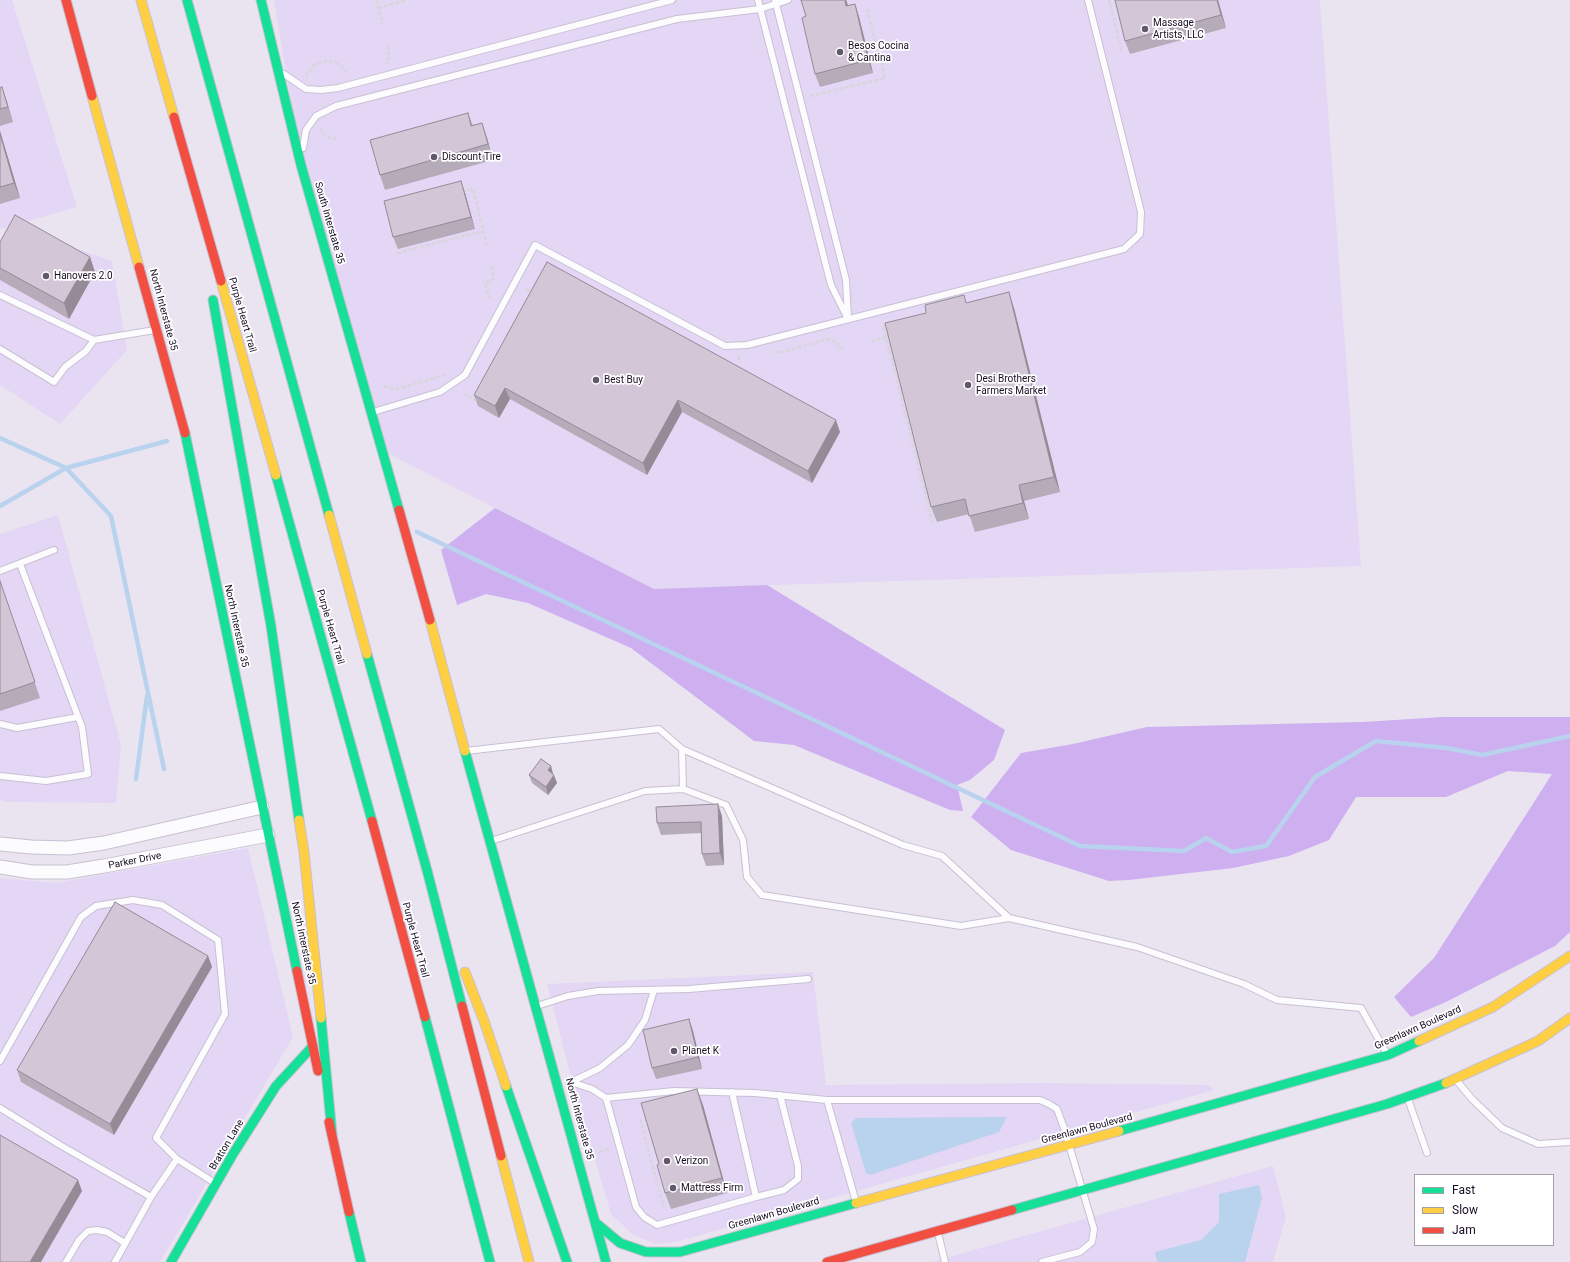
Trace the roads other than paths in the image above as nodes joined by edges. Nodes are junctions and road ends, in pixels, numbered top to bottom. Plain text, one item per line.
1 (66, 0) edge
2 (141, 0) edge
3 (187, 0) edge
4 (261, 0) edge
5 (672, 0) edge
6 (758, 0) edge
7 (788, 0) edge
8 (1088, 0) edge
9 (776, 2) edge
10 (760, 9) junction
11 (277, 70) junction
12 (301, 165) junction
13 (192, 179) junction
14 (207, 265) dead end
15 (211, 288) dead end
16 (0, 295) edge
17 (848, 319) junction
18 (157, 330) junction
19 (94, 340) junction
20 (0, 349) edge
21 (372, 412) junction
22 (383, 451) joint
23 (54, 550) dead end
24 (20, 564) junction
25 (0, 571) edge
26 (78, 717) junction
27 (0, 724) edge
28 (682, 749) junction
29 (465, 751) junction
30 (0, 776) edge
31 (683, 789) junction
32 (262, 807) junction
33 (268, 835) junction
34 (490, 842) junction
35 (0, 844) edge
36 (0, 867) edge
37 (428, 874) junction
38 (1009, 918) junction
39 (456, 947) dead end
40 (1570, 956) edge
41 (462, 962) dead end
42 (808, 979) dead end
43 (654, 990) junction
44 (536, 1007) junction
45 (1570, 1018) edge
46 (312, 1047) junction
47 (1388, 1055) junction
48 (0, 1061) edge
49 (1456, 1080) junction
50 (571, 1082) junction
51 (559, 1088) junction
52 (732, 1092) junction
53 (780, 1095) junction
54 (1407, 1097) junction
55 (606, 1098) junction
56 (828, 1100) junction
57 (0, 1108) edge
58 (332, 1134) junction
59 (1570, 1142) edge
60 (1070, 1145) junction
61 (1428, 1153) dead end
62 (177, 1159) junction
63 (216, 1184) junction
64 (1083, 1191) junction
65 (151, 1196) junction
66 (756, 1197) junction
67 (857, 1203) junction
68 (596, 1223) junction
69 (938, 1232) junction
70 (125, 1243) junction
71 (66, 1262) edge
72 (115, 1262) edge
73 (171, 1262) edge
74 (361, 1262) edge
75 (490, 1262) edge
76 (529, 1262) edge
77 (567, 1262) edge
78 (606, 1262) edge
79 (827, 1262) edge
80 (945, 1262) edge
81 (1042, 1262) edge

1 - 18 main road, North Interstate 35
2 - 13 main road, Purple Heart Trail
3 - 37 main road
4 - 11 main road, South Interstate 35
5 - 11 lane
6 - 10 lane
7 - 9 lane
8 - 17 lane
9 - 10 lane
9 - 17 lane
10 - 12 lane
10 - 17 lane
11 - 12 main road, South Interstate 35
12 - 21 main road, South Interstate 35
13 - 14 main road
13 - 75 main road, Purple Heart Trail
15 - 58 main road
16 - 19 lane
17 - 21 lane
18 - 19 lane
18 - 32 main road, North Interstate 35
19 - 20 lane
21 - 22 main road, South Interstate 35
22 - 29 main road, North Interstate 35
23 - 24 lane
24 - 25 lane
24 - 26 lane
26 - 27 lane
26 - 30 lane
28 - 29 lane
28 - 31 lane
28 - 38 lane
29 - 34 main road, North Interstate 35
31 - 34 lane
31 - 38 lane
32 - 33 main road, North Interstate 35
32 - 35 street
33 - 36 street, Parker Drive
33 - 46 main road, North Interstate 35
34 - 44 main road, North Interstate 35
37 - 39 main road
37 - 76 main road
38 - 47 lane
40 - 47 main road, Greenlawn Boulevard
41 - 77 main road
42 - 43 lane
43 - 44 lane
43 - 50 lane
44 - 51 main road, North Interstate 35
45 - 49 main road
46 - 58 main road, North Interstate 35
46 - 63 main road, Bratton Lane
47 - 60 main road, Greenlawn Boulevard
48 - 62 lane
49 - 54 main road
49 - 59 lane
50 - 51 lane
50 - 55 lane
51 - 68 main road, North Interstate 35
52 - 53 lane
52 - 55 lane
52 - 66 lane
53 - 56 lane
53 - 66 lane
54 - 61 lane
54 - 64 main road
55 - 66 lane
56 - 60 lane
56 - 67 lane
57 - 65 lane
58 - 74 main road, North Interstate 35
60 - 64 lane
60 - 67 main road, Greenlawn Boulevard
62 - 63 lane
62 - 65 lane
63 - 73 main road, Bratton Lane
64 - 69 main road
64 - 81 lane
65 - 70 lane
67 - 68 main road, Greenlawn Boulevard
68 - 78 main road, North Interstate 35
69 - 79 main road
69 - 80 lane
70 - 71 lane
70 - 72 lane

